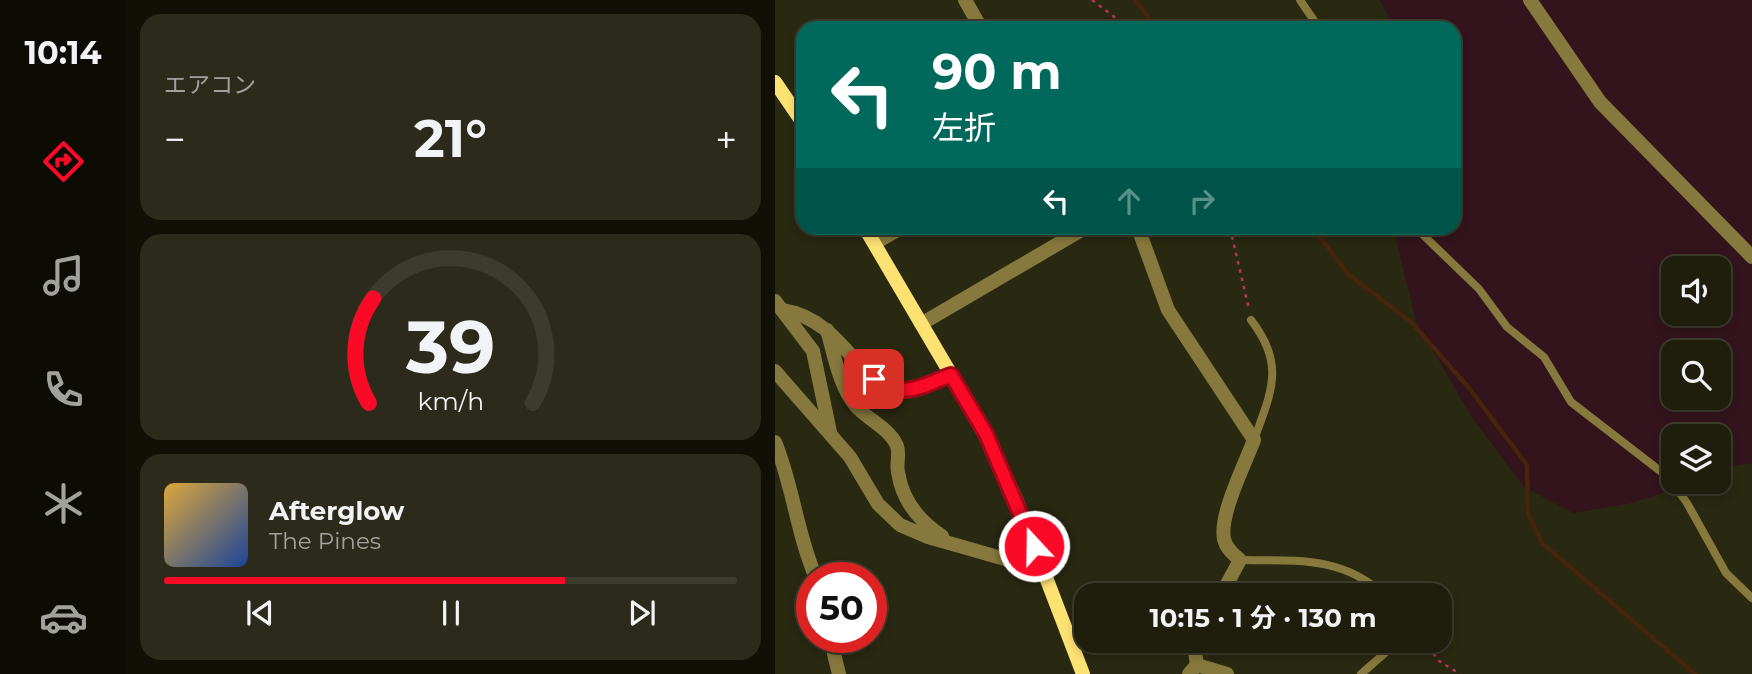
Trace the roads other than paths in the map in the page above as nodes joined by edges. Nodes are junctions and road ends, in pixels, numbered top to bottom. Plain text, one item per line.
1 (965, 0) edge
2 (1300, 0) edge
3 (1530, 0) edge
4 (977, 21) edge
5 (1314, 21) edge
6 (775, 82) edge
7 (796, 113) edge
8 (870, 235) edge
9 (889, 235) edge
10 (1073, 235) edge
11 (1141, 235) edge
12 (1423, 235) edge
13 (875, 243) junction
14 (1752, 257) edge
15 (779, 305) edge
16 (1251, 320) road end
17 (921, 324) junction
18 (827, 330) junction
19 (775, 371) edge
20 (951, 375) junction
21 (830, 435) junction
22 (1254, 440) junction
23 (775, 442) edge
24 (955, 545) junction
25 (1240, 560) junction
26 (809, 562) edge
27 (1043, 569) junction
28 (1228, 583) edge
29 (1368, 583) edge
30 (1752, 598) edge
31 (837, 653) edge
32 (1385, 653) edge
33 (1193, 669) edge
34 (839, 674) edge
35 (1083, 674) edge
36 (1227, 674) edge
37 (1361, 674) edge

1 - 4 street
2 - 5 lane
3 - 14 street
6 - 7 main road
8 - 13 main road
9 - 13 street
10 - 17 street
11 - 22 street
12 - 30 lane
13 - 17 main road
15 - 18 street
15 - 21 street
16 - 22 lane
17 - 20 main road
18 - 20 street
18 - 24 street
19 - 21 street
20 - 27 main road
21 - 24 street
22 - 25 street
23 - 26 street
24 - 27 street
25 - 28 street
25 - 29 lane
27 - 35 main road
31 - 34 street
32 - 37 lane
33 - 36 street

